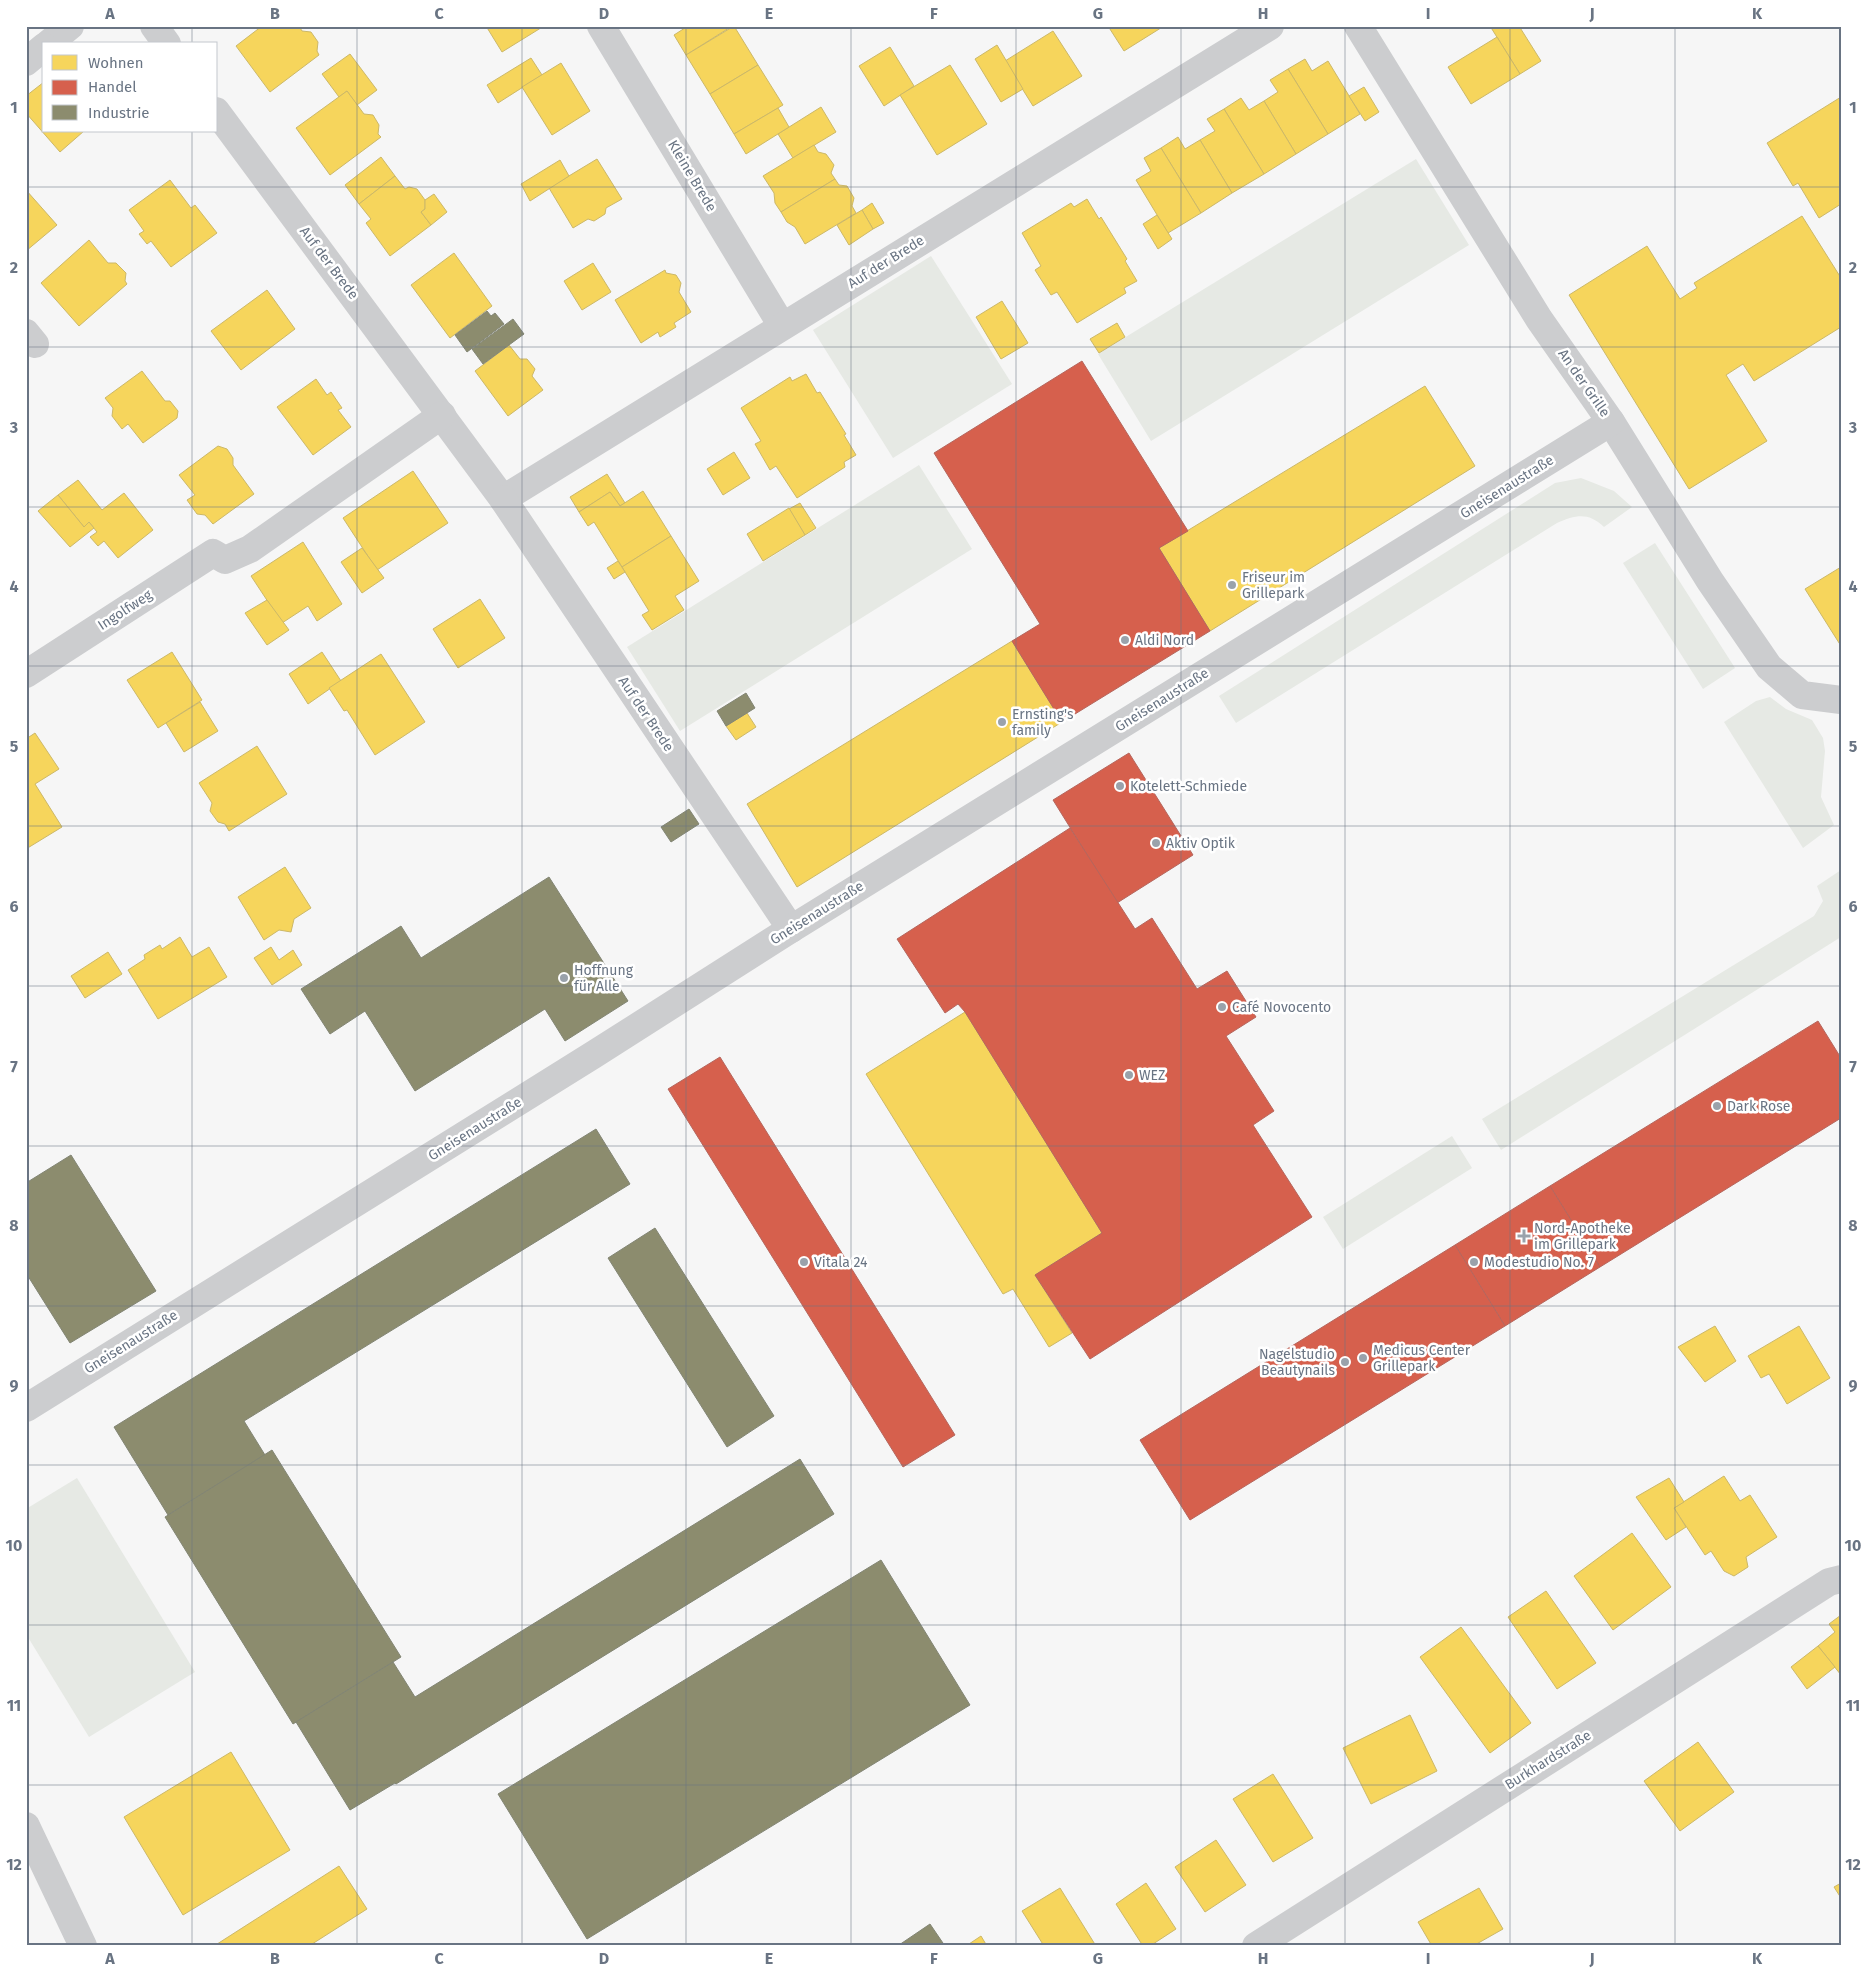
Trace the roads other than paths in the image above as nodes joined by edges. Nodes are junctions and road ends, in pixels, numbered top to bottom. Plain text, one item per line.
1 (70, 26) edge
2 (154, 26) edge
3 (601, 26) edge
4 (1270, 26) edge
5 (1358, 26) edge
6 (50, 42) edge
7 (166, 42) edge
8 (42, 50) edge
9 (26, 62) edge
10 (218, 114) edge
11 (782, 326) junction
12 (442, 415) junction
13 (1611, 422) junction
14 (503, 499) junction
15 (26, 674) edge
16 (1841, 700) edge
17 (791, 929) junction
18 (26, 1408) edge
19 (1841, 1579) edge
20 (26, 1826) edge
21 (83, 1946) edge
22 (1256, 1946) edge

1 - 6 street
2 - 7 street
3 - 11 street, Kleine Brede
4 - 11 street, Auf der Brede
5 - 13 street, An der Grille
8 - 9 street
10 - 12 street, Auf der Brede
11 - 14 street, Auf der Brede
12 - 14 street, Auf der Brede
12 - 15 street, Ingolfweg
13 - 16 street, An der Grille
13 - 17 street, Gneisenaustraße
14 - 17 street, Auf der Brede
17 - 18 street, Gneisenaustraße
19 - 22 street, Burkhardstraße
20 - 21 street

